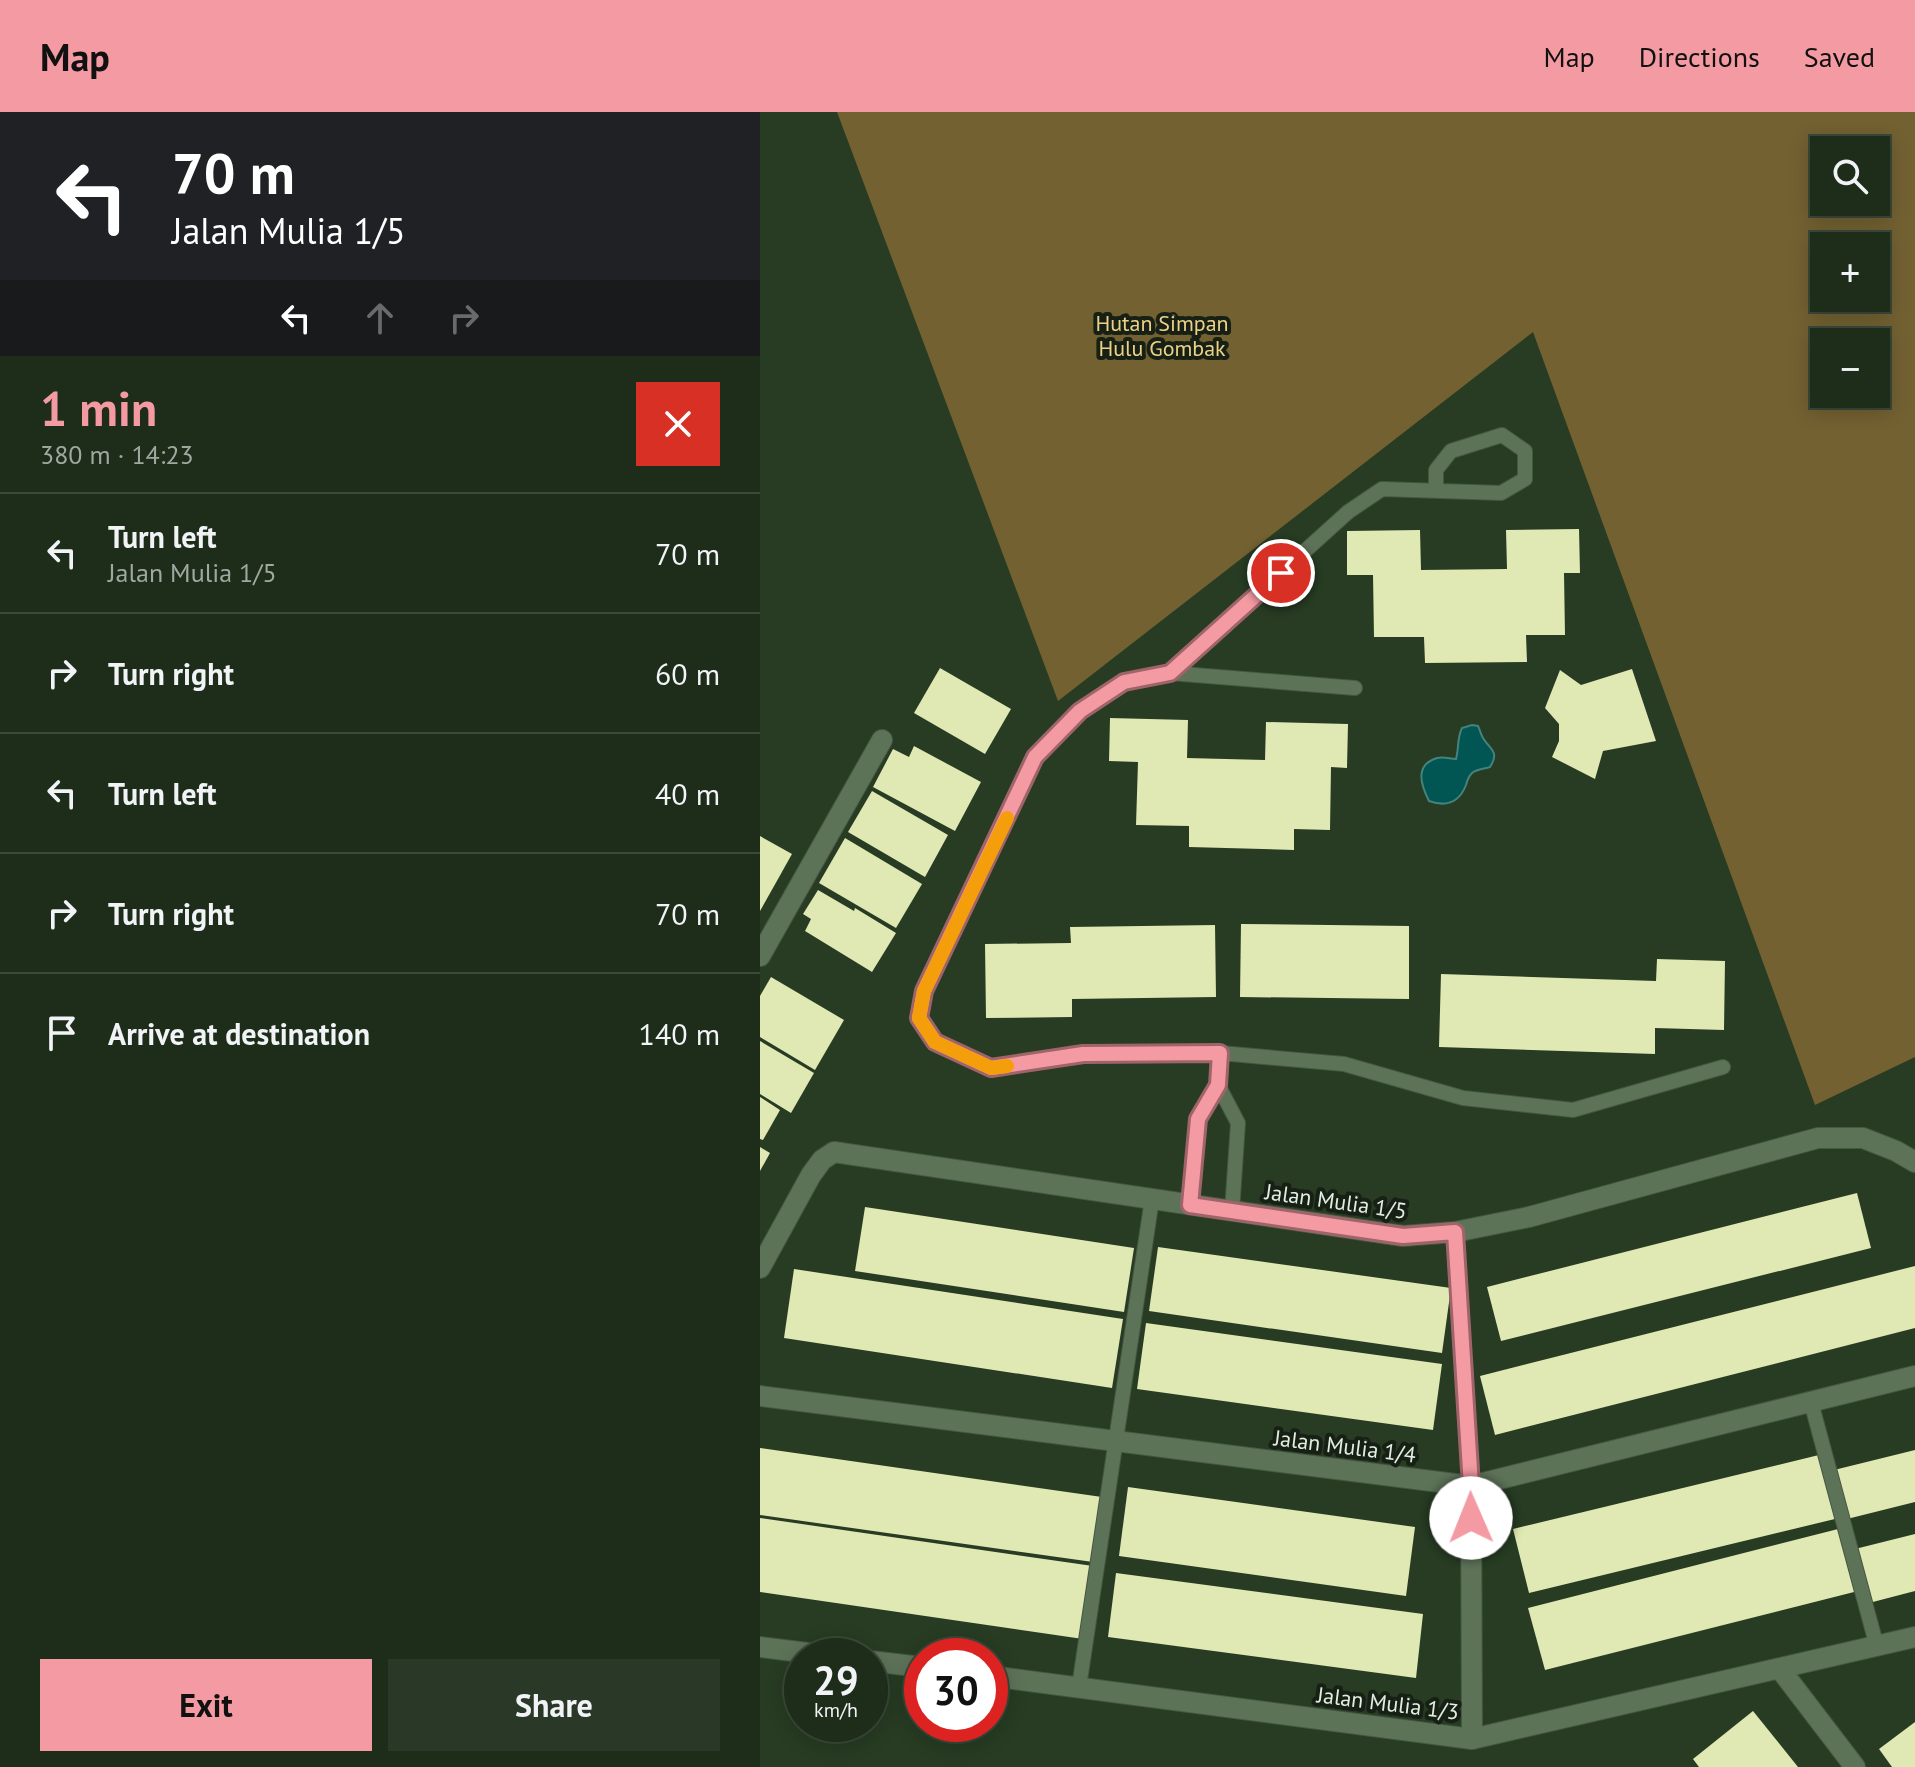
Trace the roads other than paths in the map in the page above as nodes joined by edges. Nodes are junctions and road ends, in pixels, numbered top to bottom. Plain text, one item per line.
1 (1436, 491) junction
2 (1170, 673) junction
3 (1355, 688) dead end
4 (882, 740) dead end
5 (760, 956) edge
6 (1220, 1053) junction
7 (1723, 1067) dead end
8 (1218, 1085) junction
9 (1915, 1162) edge
10 (1152, 1199) junction
11 (1190, 1205) junction
12 (1232, 1211) junction
13 (1455, 1232) junction
14 (760, 1268) edge
15 (1915, 1376) edge
16 (760, 1396) edge
17 (1811, 1402) junction
18 (1116, 1441) junction
19 (1471, 1486) junction
20 (1915, 1637) edge
21 (760, 1647) edge
22 (1877, 1647) junction
23 (784, 1650) edge
24 (1780, 1669) junction
25 (1008, 1678) edge
26 (1079, 1687) junction
27 (1472, 1739) junction
28 (1855, 1767) edge

1 - 1 lane
1 - 2 lane
2 - 3 lane
2 - 6 lane
4 - 5 street
6 - 7 lane
6 - 8 lane
8 - 11 lane
8 - 12 lane
9 - 13 street, Jalan Mulia 1/5
10 - 11 street, Jalan Mulia 1/5
10 - 14 street, Jalan Mulia 1/5
10 - 18 lane
11 - 12 street, Jalan Mulia 1/5
12 - 13 street, Jalan Mulia 1/5
13 - 19 lane
15 - 17 street, Jalan Mulia 1/4
16 - 18 street, Jalan Mulia 1/4
17 - 19 street, Jalan Mulia 1/4
17 - 22 lane
18 - 19 street, Jalan Mulia 1/4
18 - 26 lane
19 - 27 street
20 - 22 street, Jalan Mulia 1/3
21 - 23 street
22 - 24 street, Jalan Mulia 1/3
24 - 27 street, Jalan Mulia 1/3
24 - 28 street
25 - 26 street, Jalan Mulia 1/3
26 - 27 street, Jalan Mulia 1/3

